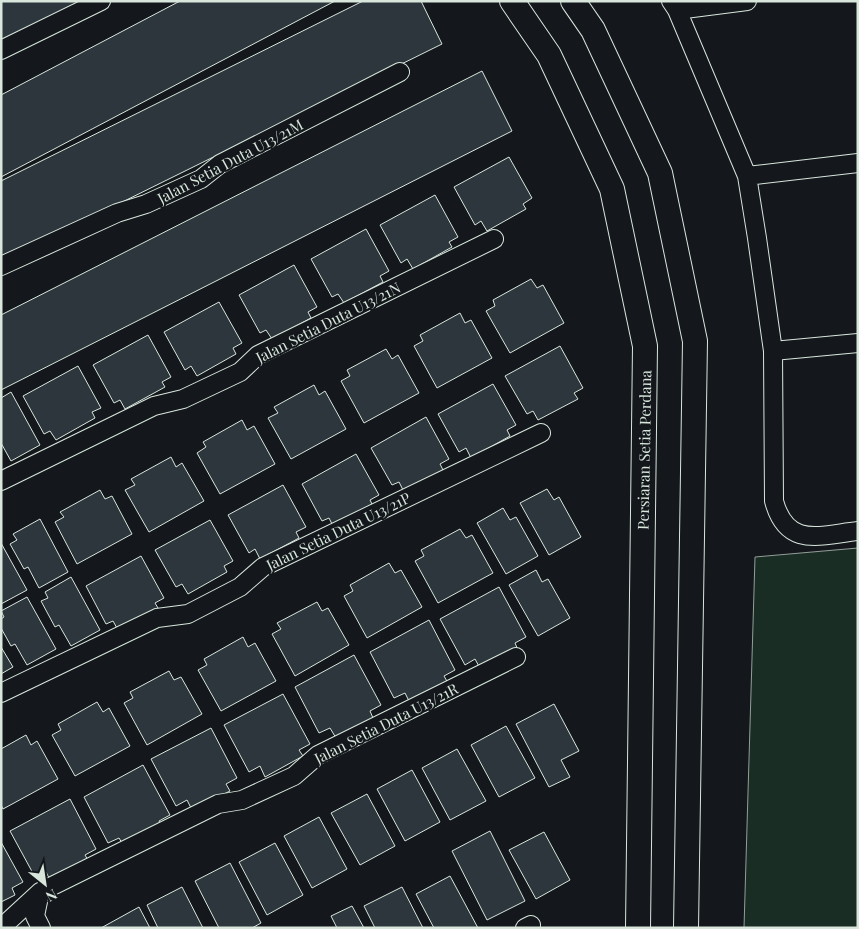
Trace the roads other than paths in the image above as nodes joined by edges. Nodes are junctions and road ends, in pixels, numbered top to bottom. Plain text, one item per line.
1 (101, 1) edge
2 (512, 1) edge
3 (572, 1) edge
4 (747, 1) edge
5 (674, 6) edge
6 (1, 50) edge
7 (400, 72) dead end
8 (858, 163) edge
9 (747, 176) junction
10 (494, 239) dead end
11 (1, 266) edge
12 (858, 343) edge
13 (773, 351) junction
14 (541, 433) dead end
15 (1, 481) edge
16 (858, 531) edge
17 (516, 657) dead end
18 (1, 693) edge
19 (686, 858) junction
20 (40, 892) junction
21 (1, 928) edge
22 (41, 928) edge
23 (638, 928) edge
24 (670, 928) edge
25 (686, 928) edge

1 - 6 street
2 - 23 main road, Persiaran Setia Perdana
3 - 19 main road
4 - 5 street
5 - 9 street
7 - 11 street, Jalan Setia Duta U13/21M
8 - 9 street
9 - 13 street
10 - 15 street, Jalan Setia Duta U13/21N
12 - 13 street
13 - 16 street
14 - 18 street, Jalan Setia Duta U13/21P
17 - 20 street, Jalan Setia Duta U13/21R
19 - 24 main road
19 - 25 main road
20 - 21 street, Jalan Setia Duta U13/21R
20 - 22 street

